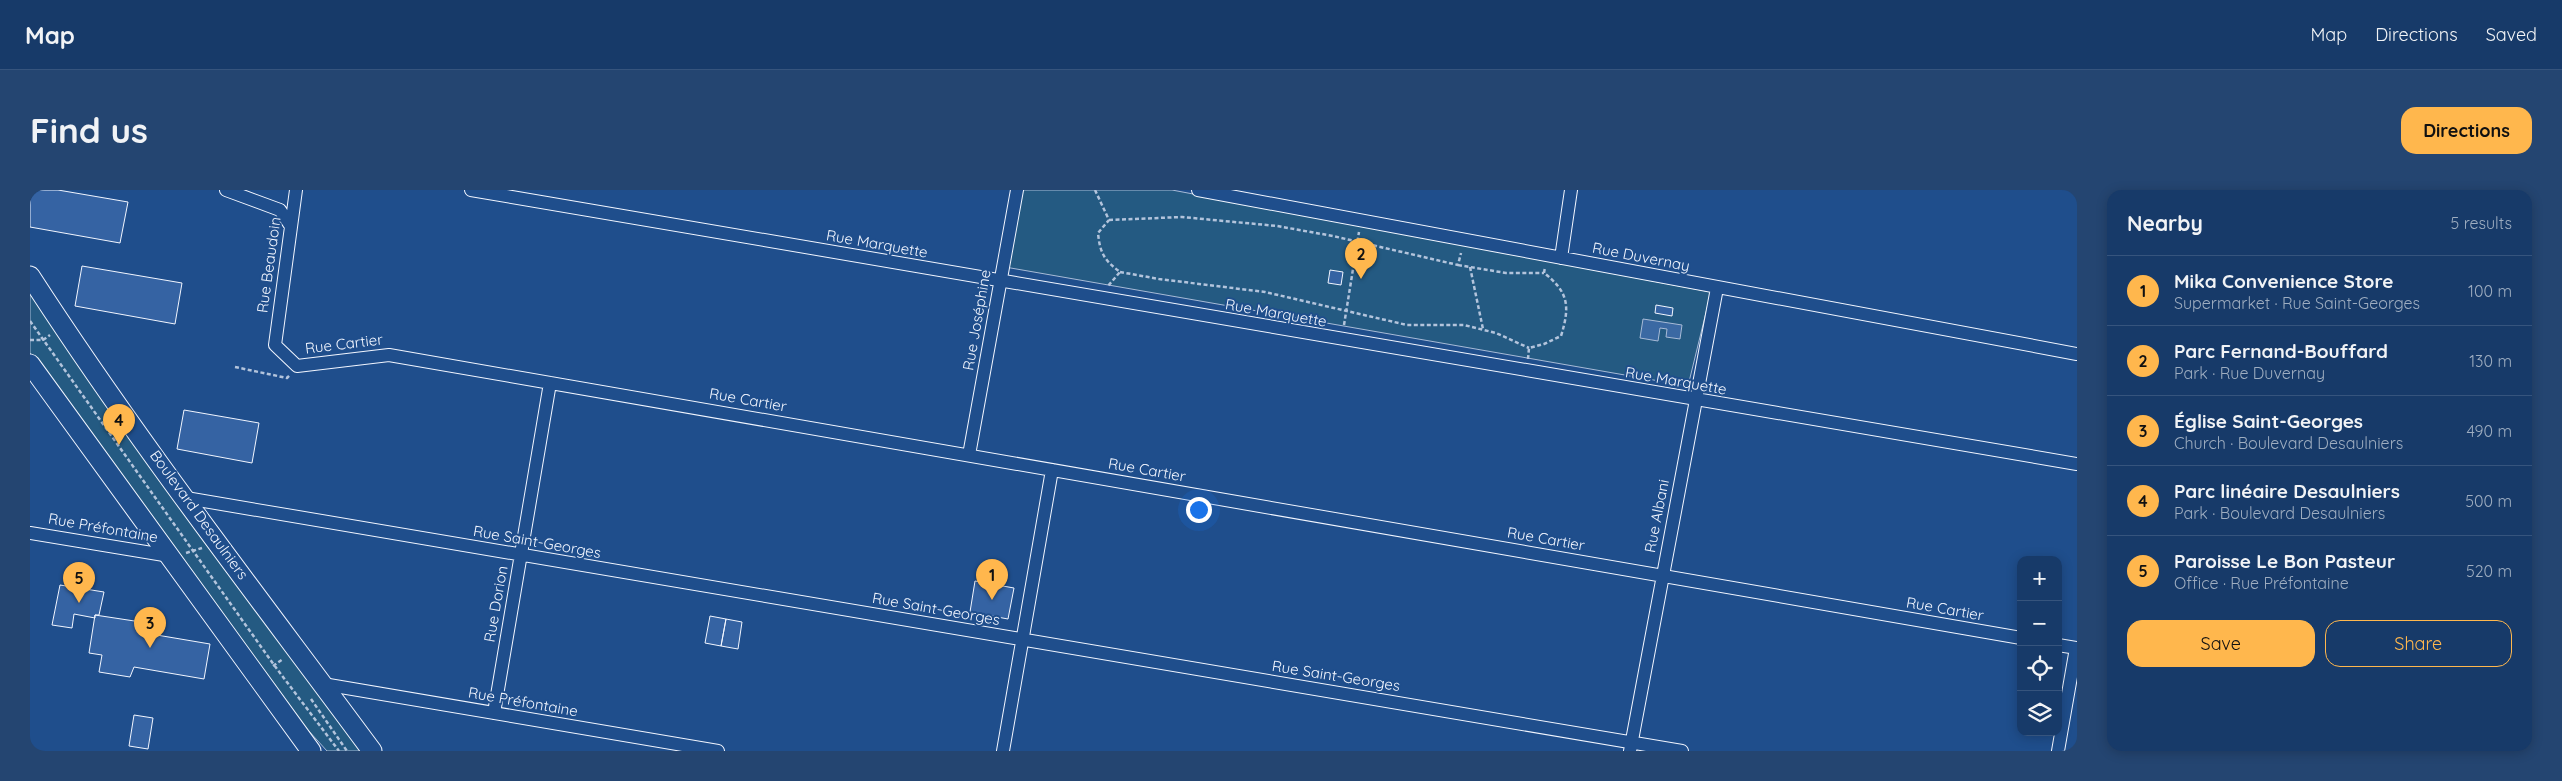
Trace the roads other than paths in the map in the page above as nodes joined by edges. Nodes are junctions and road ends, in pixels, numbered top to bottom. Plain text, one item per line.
1 (226, 190) edge
2 (296, 190) edge
3 (471, 190) edge
4 (1017, 190) edge
5 (1198, 190) edge
6 (1571, 190) edge
7 (290, 226) junction
8 (1561, 258) junction
9 (30, 276) edge
10 (1001, 282) junction
11 (1717, 288) junction
12 (275, 345) joint
13 (2077, 354) edge
14 (30, 364) edge
15 (550, 382) junction
16 (1696, 401) junction
17 (969, 455) junction
18 (2077, 464) edge
19 (1052, 470) junction
20 (186, 498) junction
21 (30, 532) edge
22 (170, 556) junction
23 (520, 556) junction
24 (1663, 576) junction
25 (2017, 637) edge
26 (1022, 640) junction
27 (2062, 646) edge
28 (2076, 648) edge
29 (323, 684) junction
30 (494, 713) junction
31 (1631, 746) edge
32 (311, 751) edge
33 (372, 751) edge
34 (718, 751) edge
35 (1003, 751) edge
36 (1682, 751) edge
37 (2058, 751) edge

1 - 7 street
2 - 7 street, Rue Beaudoin
3 - 10 street, Rue Marquette
4 - 10 street, Rue Joséphine
5 - 8 street, Rue Duvernay
6 - 8 street
7 - 12 street, Rue Beaudoin
8 - 11 street, Rue Duvernay
9 - 20 street, Boulevard Desaulniers
10 - 16 street, Rue Marquette
10 - 17 street, Rue Joséphine
11 - 13 street, Rue Duvernay
11 - 16 street, Rue Albani
12 - 15 street, Rue Cartier
14 - 22 street
15 - 17 street, Rue Cartier
15 - 23 street, Rue Dorion
16 - 18 street, Rue Marquette
16 - 24 street, Rue Albani
17 - 19 street, Rue Cartier
19 - 24 street, Rue Cartier
19 - 26 street
20 - 23 street, Rue Saint-Georges
20 - 29 street, Boulevard Desaulniers
21 - 22 street, Rue Préfontaine
22 - 32 street
23 - 26 street, Rue Saint-Georges
23 - 30 street, Rue Dorion
24 - 25 street, Rue Cartier
24 - 31 street, Rue Albani
26 - 31 street, Rue Saint-Georges
26 - 35 street
27 - 28 street
28 - 37 street
29 - 30 street, Rue Préfontaine
29 - 33 street, Boulevard Desaulniers
30 - 34 street, Rue Préfontaine
31 - 36 street, Rue Saint-Georges

